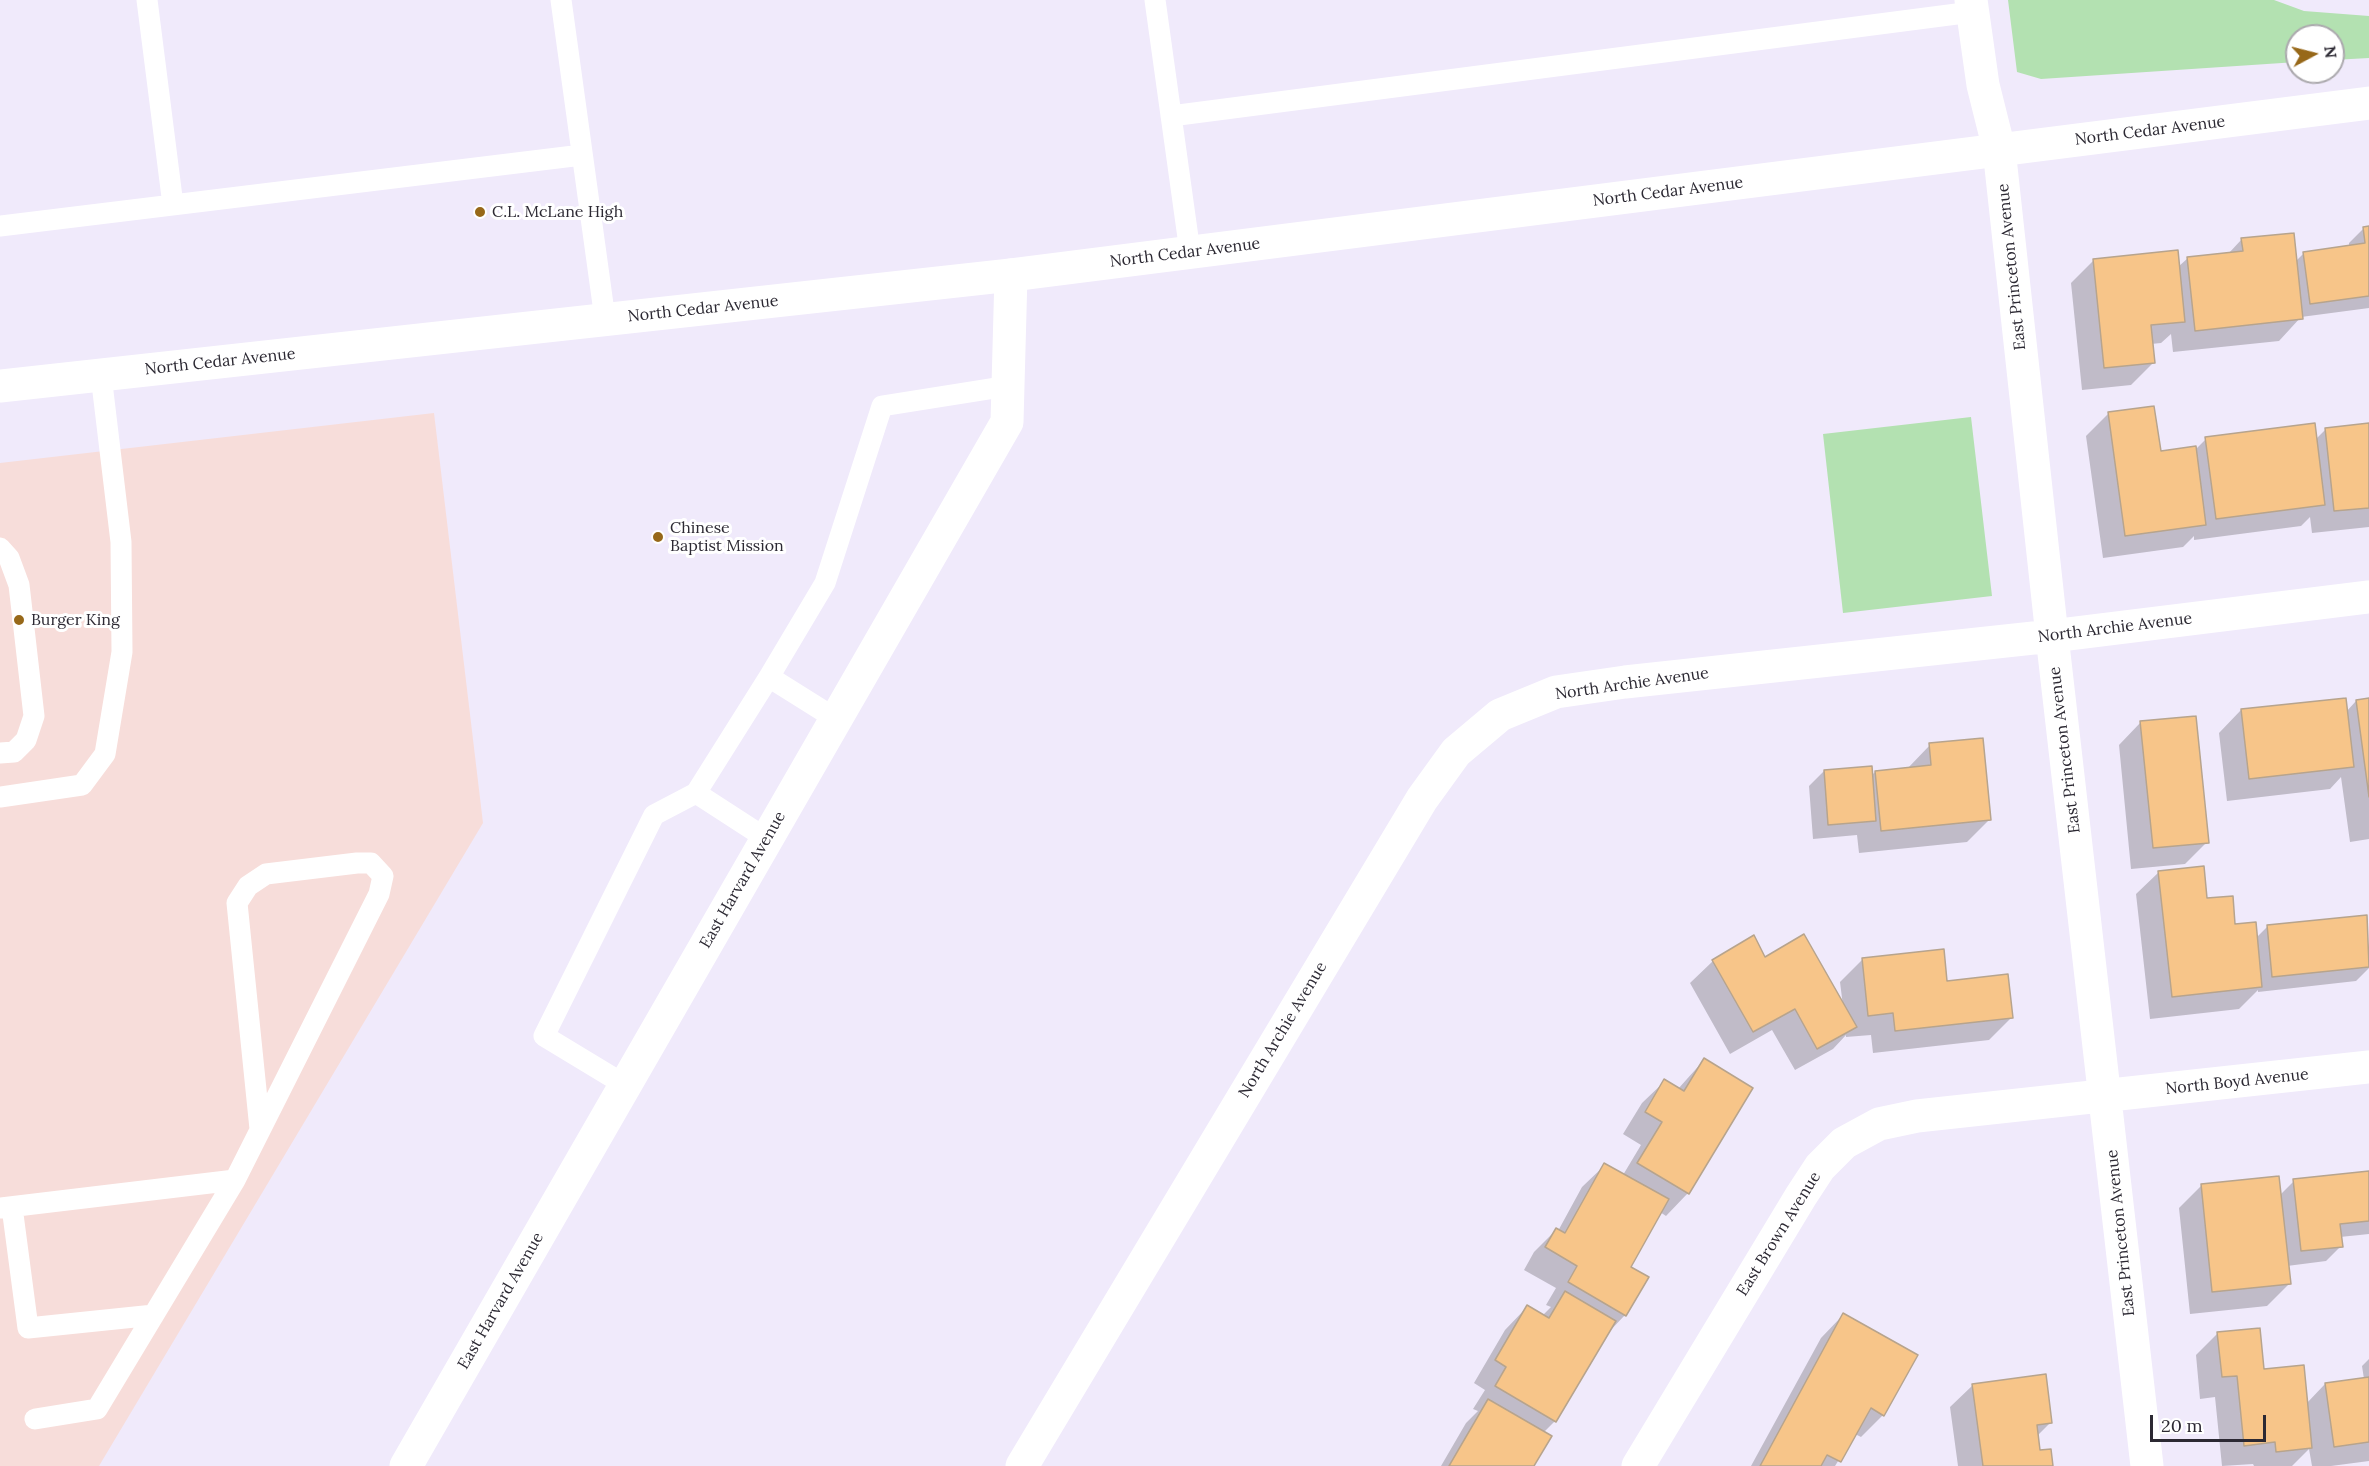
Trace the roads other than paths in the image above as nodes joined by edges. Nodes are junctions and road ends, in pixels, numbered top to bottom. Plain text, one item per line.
1 (147, 0) edge
2 (561, 0) edge
3 (1155, 0) edge
4 (1972, 6) edge
5 (2369, 104) edge
6 (1171, 116) junction
7 (1999, 149) junction
8 (582, 155) junction
9 (173, 205) junction
10 (0, 226) edge
11 (1190, 252) junction
12 (1011, 275) junction
13 (605, 320) junction
14 (101, 375) junction
15 (0, 386) edge
16 (1008, 386) junction
17 (0, 548) edge
18 (2369, 597) edge
19 (2052, 636) junction
20 (769, 677) junction
21 (836, 719) junction
22 (0, 753) edge
23 (696, 793) junction
24 (0, 797) edge
25 (767, 838) junction
26 (2369, 1067) edge
27 (625, 1085) junction
28 (2106, 1097) junction
29 (260, 1129) junction
30 (235, 1180) junction
31 (6, 1207) edge
32 (154, 1315) junction
33 (35, 1419) dead end
34 (406, 1466) edge
35 (1022, 1466) edge
36 (1638, 1466) edge
37 (2147, 1466) edge

1 - 9 lane
2 - 8 lane
3 - 6 lane
4 - 6 lane
4 - 7 street, East Princeton Avenue
5 - 7 street, North Cedar Avenue
6 - 11 lane
7 - 11 street, North Cedar Avenue
7 - 19 street, East Princeton Avenue
8 - 9 lane
8 - 13 lane
9 - 10 lane
11 - 12 street, North Cedar Avenue
12 - 13 street, North Cedar Avenue
12 - 16 street, East Harvard Avenue
13 - 14 street, North Cedar Avenue
14 - 15 street, North Cedar Avenue
14 - 24 lane
16 - 20 lane
16 - 21 street, East Harvard Avenue
17 - 22 lane
18 - 19 street, North Archie Avenue
19 - 28 street, East Princeton Avenue
19 - 35 street, North Archie Avenue
20 - 21 lane
20 - 23 lane
21 - 25 street, East Harvard Avenue
23 - 25 lane
23 - 27 lane
25 - 27 street, East Harvard Avenue
26 - 28 street, North Boyd Avenue
27 - 34 street, East Harvard Avenue
28 - 36 street, East Brown Avenue
28 - 37 street, East Princeton Avenue
29 - 29 lane
29 - 30 lane
30 - 31 lane
30 - 32 lane
31 - 32 lane
32 - 33 lane

